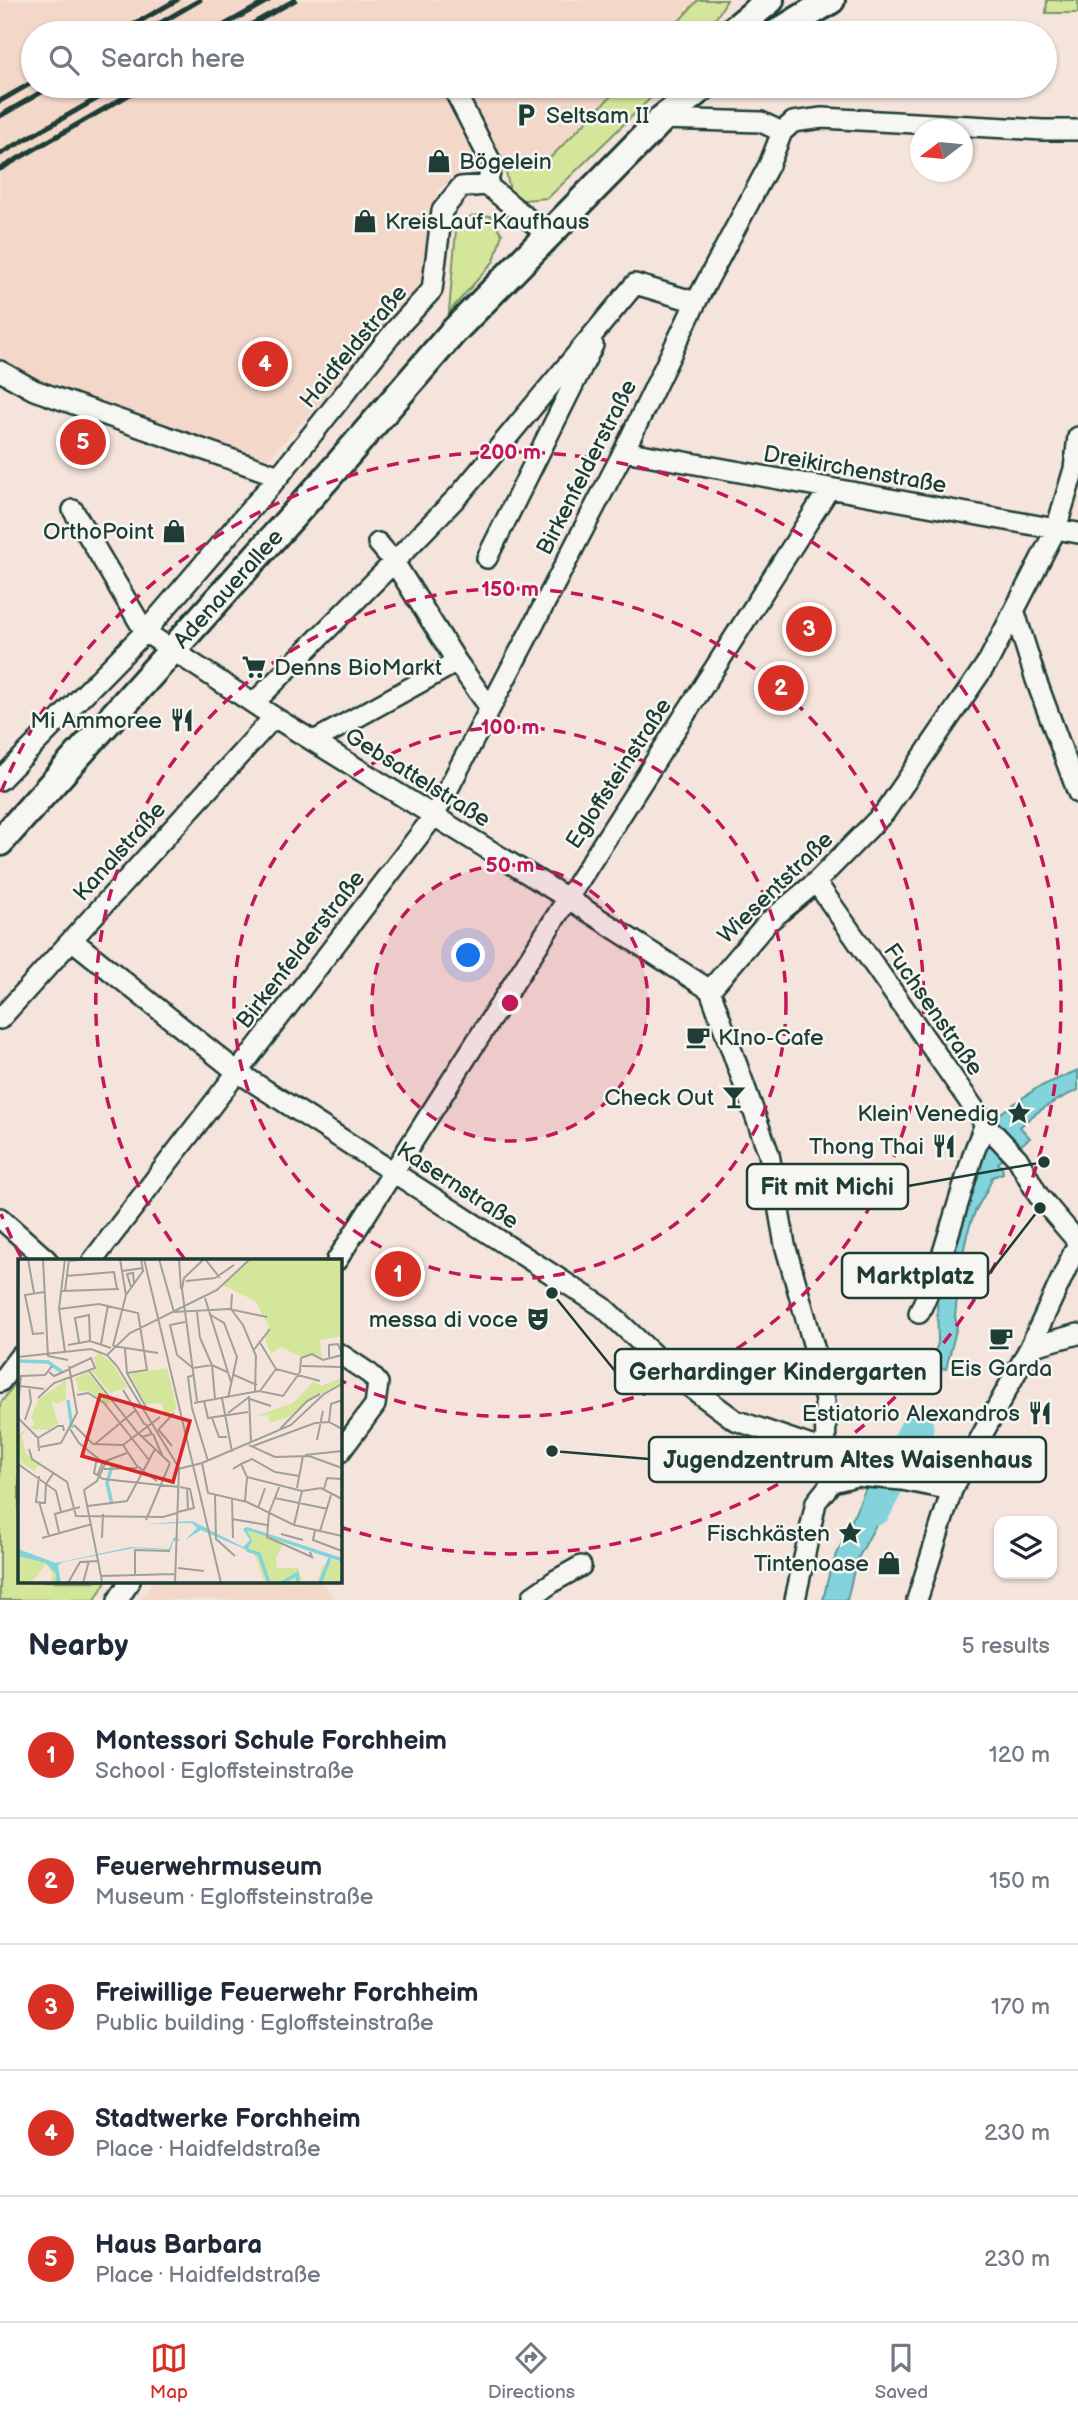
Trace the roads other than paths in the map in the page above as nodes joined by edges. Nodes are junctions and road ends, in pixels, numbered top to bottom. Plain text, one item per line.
1 (742, 0) edge
2 (770, 0) edge
3 (831, 0) edge
4 (731, 21) edge
5 (745, 21) edge
6 (797, 21) edge
7 (458, 98) edge
8 (665, 98) edge
9 (689, 98) edge
10 (662, 119) junction
11 (1078, 130) edge
12 (782, 132) junction
13 (487, 185) junction
14 (538, 227) junction
15 (696, 302) junction
16 (610, 312) junction
17 (453, 332) junction
18 (0, 371) edge
19 (1078, 437) edge
20 (624, 451) junction
21 (279, 476) junction
22 (829, 489) junction
23 (72, 510) dead end
24 (1056, 529) junction
25 (1078, 533) edge
26 (378, 543) dead end
27 (487, 558) dead end
28 (394, 562) junction
29 (1015, 612) junction
30 (145, 632) junction
31 (171, 650) junction
32 (457, 662) junction
33 (254, 704) junction
34 (490, 708) junction
35 (274, 716) junction
36 (314, 741) junction
37 (0, 780) edge
38 (1078, 793) edge
39 (434, 816) junction
40 (0, 842) edge
41 (817, 882) junction
42 (567, 898) junction
43 (72, 940) junction
44 (710, 990) junction
45 (0, 1019) edge
46 (236, 1071) junction
47 (985, 1124) junction
48 (393, 1172) junction
49 (0, 1218) edge
50 (1076, 1247) edge
51 (45, 1259) edge
52 (95, 1259) edge
53 (338, 1259) edge
54 (919, 1314) dead end
55 (1078, 1334) edge
56 (1030, 1347) junction
57 (341, 1355) edge
58 (18, 1358) edge
59 (0, 1382) edge
60 (341, 1451) edge
61 (826, 1451) junction
62 (832, 1482) junction
63 (952, 1490) junction
64 (581, 1566) dead end
65 (129, 1582) edge
66 (118, 1600) edge
67 (534, 1600) edge
68 (795, 1600) edge
69 (917, 1600) edge

1 - 4 main road
2 - 5 main road
3 - 6 main road
7 - 13 street
8 - 14 main road, Adenauerallee
9 - 10 main road, Adenauerallee
10 - 12 street
10 - 17 main road, Adenauerallee
11 - 12 street
12 - 15 street, Birkenfelderstraße
13 - 14 street
13 - 21 street, Haidfeldstraße
14 - 17 main road, Adenauerallee
15 - 16 street
15 - 20 street, Birkenfelderstraße
16 - 27 street
16 - 28 street
17 - 31 main road, Adenauerallee
18 - 21 street
19 - 24 street, Wiesentstraße
20 - 22 street, Dreikirchenstraße
20 - 34 street, Birkenfelderstraße
21 - 30 street, Haidfeldstraße
22 - 24 street, Dreikirchenstraße
22 - 42 street, Egloffsteinstraße
23 - 30 street
24 - 25 street, Dreikirchenstraße
24 - 29 street, Wiesentstraße
26 - 28 street
28 - 32 street
28 - 33 street
29 - 38 street
29 - 41 street, Wiesentstraße
30 - 31 street
30 - 37 street, Haidfeldstraße
31 - 33 street, Gebsattelstraße
31 - 40 main road, Adenauerallee
32 - 34 street
32 - 36 street
33 - 35 street, Gebsattelstraße
34 - 39 street, Birkenfelderstraße
35 - 36 street, Gebsattelstraße
35 - 43 street, Kanalstraße
36 - 39 street, Gebsattelstraße
39 - 42 street, Gebsattelstraße
39 - 46 street, Birkenfelderstraße
41 - 44 street, Wiesentstraße
41 - 47 street, Fuchsenstraße
42 - 44 street, Gebsattelstraße
42 - 48 street, Egloffsteinstraße
43 - 45 street, Kanalstraße
43 - 46 street, Kasernstraße
44 - 61 street
46 - 48 street, Kasernstraße
46 - 52 street, Birkenfelderstraße
47 - 50 street, Fuchsenstraße
47 - 54 street
48 - 53 street, Egloffsteinstraße
48 - 61 street, Kasernstraße
49 - 51 street
50 - 56 street
55 - 56 street
56 - 63 street
57 - 60 street
58 - 59 street
61 - 62 street
62 - 63 street
62 - 68 street
63 - 69 street
64 - 67 street
65 - 66 street

